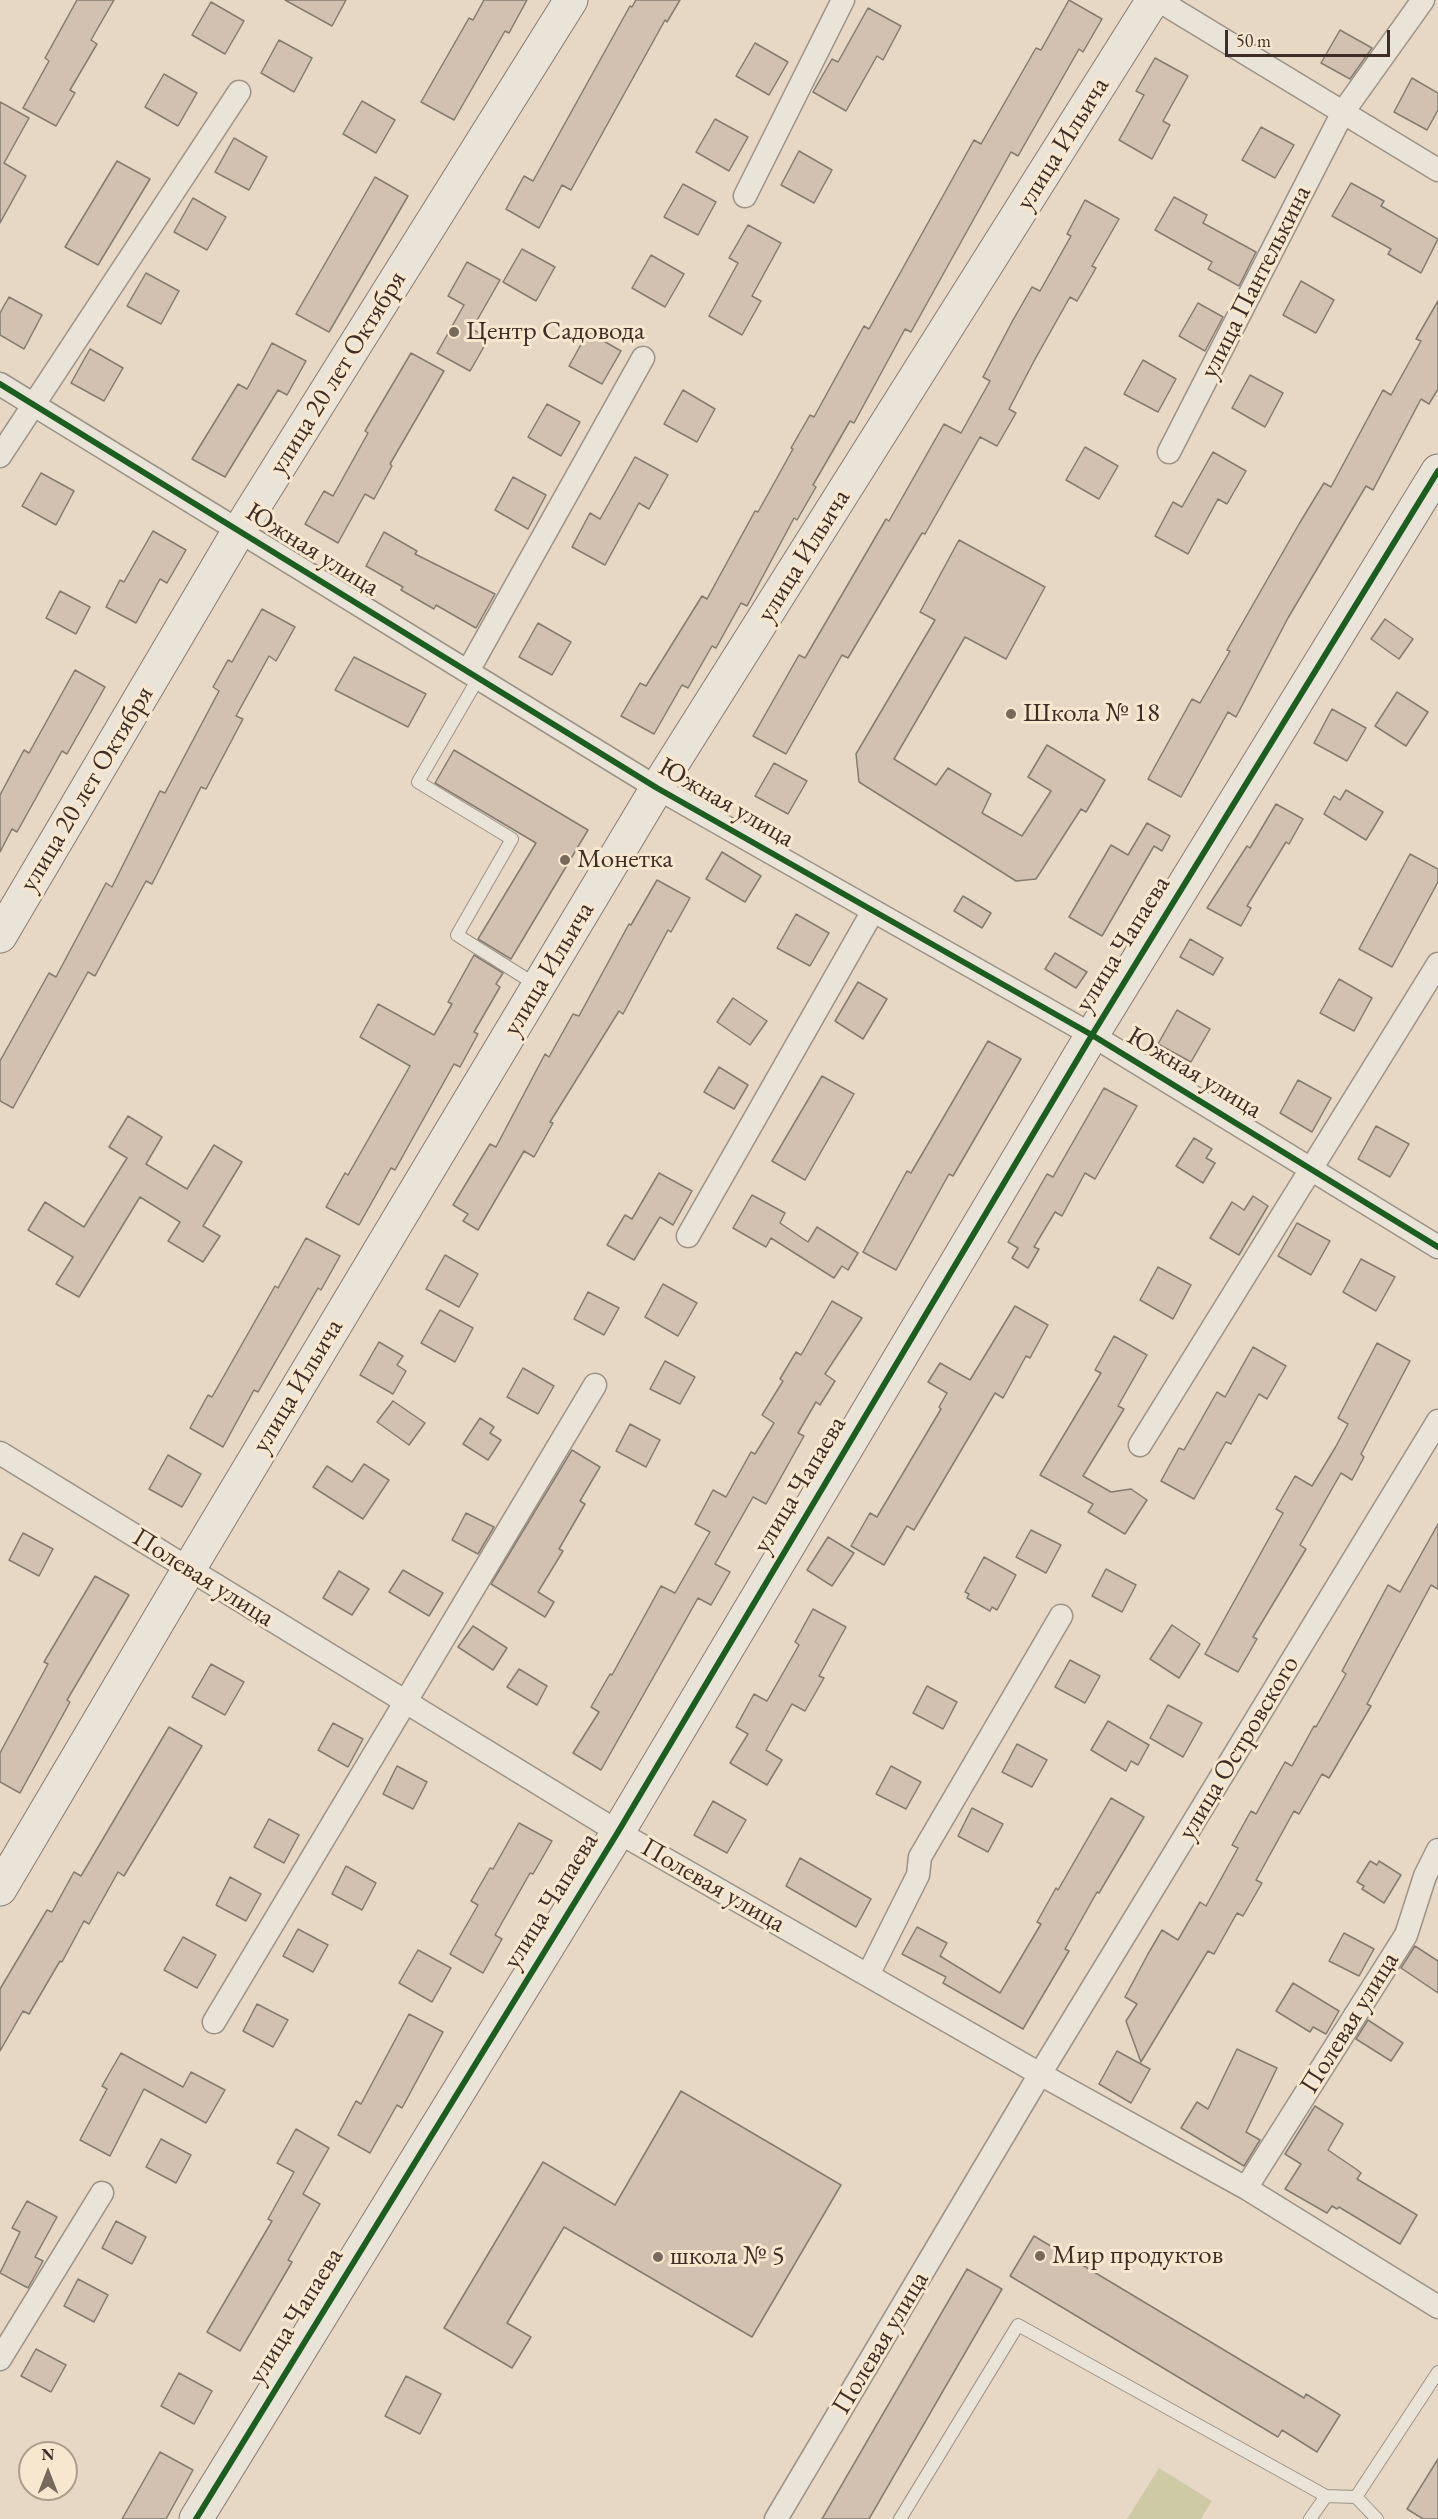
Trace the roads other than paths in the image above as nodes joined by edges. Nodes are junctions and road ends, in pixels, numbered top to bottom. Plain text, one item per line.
1 (571, 0) edge
2 (843, 0) edge
3 (1155, 0) edge
4 (1423, 0) edge
5 (239, 92) dead end
6 (1343, 112) junction
7 (1438, 170) edge
8 (745, 195) dead end
9 (643, 358) dead end
10 (0, 384) edge
11 (33, 404) junction
12 (1169, 452) dead end
13 (0, 456) edge
14 (1438, 471) edge
15 (240, 530) junction
16 (473, 674) junction
17 (657, 788) junction
18 (873, 911) junction
19 (0, 936) edge
20 (1438, 964) edge
21 (538, 987) junction
22 (1092, 1035) junction
23 (1311, 1169) junction
24 (688, 1236) dead end
25 (1438, 1247) edge
26 (595, 1385) dead end
27 (1438, 1422) edge
28 (1140, 1445) dead end
29 (0, 1454) edge
30 (189, 1569) junction
31 (1061, 1616) dead end
32 (405, 1701) junction
33 (618, 1832) junction
34 (1438, 1850) edge
35 (0, 1889) edge
36 (868, 1975) junction
37 (214, 2022) dead end
38 (1040, 2074) junction
39 (1246, 2188) junction
40 (102, 2193) dead end
41 (1438, 2307) edge
42 (0, 2359) edge
43 (1438, 2372) edge
44 (1326, 2496) junction
45 (1356, 2497) junction
46 (196, 2519) edge
47 (776, 2519) edge
48 (900, 2519) edge
49 (1310, 2519) edge
50 (1377, 2519) edge

1 - 15 main road, улица 20 лет Октября
2 - 8 street
3 - 6 street
3 - 17 main road, улица Ильича
4 - 6 street, улица Пантелькина
5 - 11 street
6 - 7 street
6 - 12 street, улица Пантелькина
9 - 16 street
10 - 11 street, Южная улица
11 - 13 street
11 - 15 street, Южная улица
14 - 22 main road, улица Чапаева
15 - 16 street, Южная улица
15 - 19 main road, улица 20 лет Октября
16 - 17 street, Южная улица
16 - 21 lane
17 - 18 street, Южная улица
17 - 21 main road, улица Ильича
18 - 22 street, Южная улица
18 - 24 street
20 - 23 street
21 - 30 main road, улица Ильича
22 - 23 street, Южная улица
22 - 33 main road, улица Чапаева
23 - 25 street, Южная улица
23 - 28 street
26 - 32 street
27 - 38 street, улица Островского
29 - 30 street, Полевая улица
30 - 32 street, Полевая улица
30 - 35 main road, улица Ильича
31 - 36 street
32 - 33 street, Полевая улица
32 - 37 street
33 - 36 street, Полевая улица
33 - 46 main road, улица Чапаева
34 - 39 street, Полевая улица
36 - 38 street, Полевая улица
38 - 39 street, Полевая улица
38 - 47 street, Полевая улица
39 - 41 street, Полевая улица
40 - 42 street
43 - 45 lane
44 - 45 lane
44 - 48 lane
44 - 49 lane
45 - 50 lane

